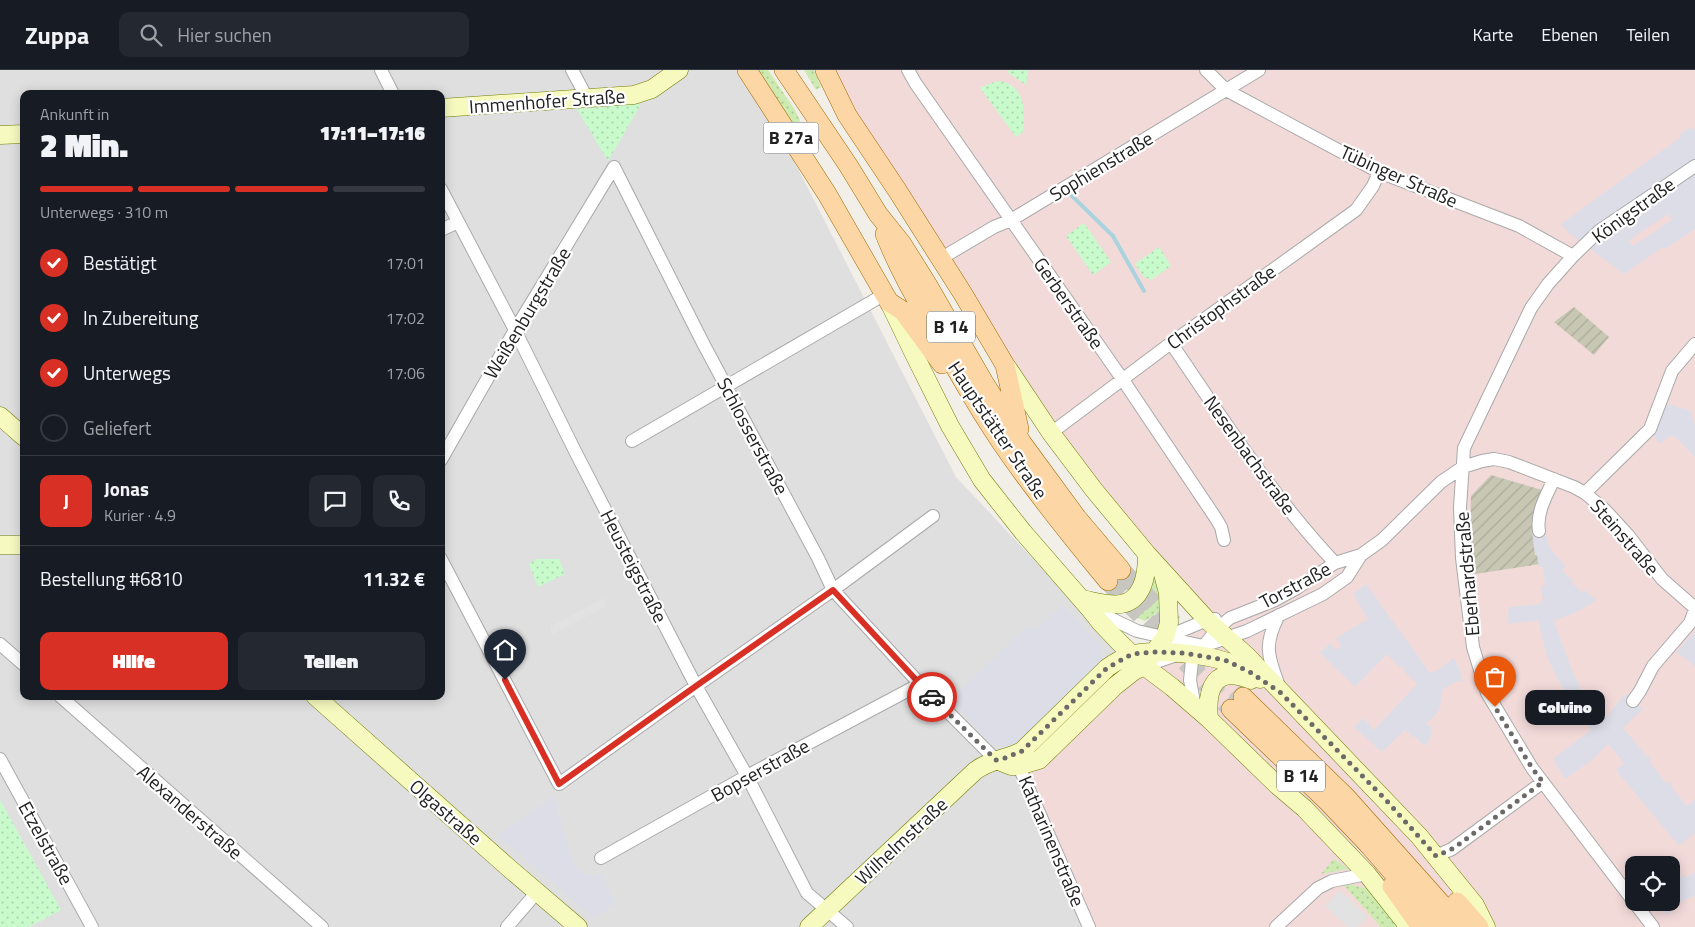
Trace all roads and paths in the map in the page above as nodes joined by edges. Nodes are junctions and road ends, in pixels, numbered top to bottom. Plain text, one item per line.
1 (381, 70) edge
2 (679, 70) edge
3 (746, 70) edge
4 (784, 70) edge
5 (825, 70) edge
6 (908, 70) edge
7 (1206, 70) edge
8 (1259, 70) edge
9 (573, 72) edge
10 (391, 90) edge
11 (1226, 90) junction
12 (587, 98) junction
13 (445, 108) edge
14 (20, 134) edge
15 (0, 135) edge
16 (1695, 166) edge
17 (614, 167) joint
18 (1379, 172) junction
19 (445, 197) edge
20 (878, 214) junction
21 (1011, 220) junction
22 (458, 222) junction
23 (445, 228) edge
24 (1573, 256) junction
25 (940, 259) junction
26 (887, 298) junction
27 (515, 330) junction
28 (1171, 343) junction
29 (1695, 344) edge
30 (1005, 365) junction
31 (1123, 380) junction
32 (727, 386) junction
33 (970, 393) junction
34 (0, 416) edge
35 (1051, 433) junction
36 (20, 434) edge
37 (632, 441) dead end
38 (1022, 443) junction
39 (445, 453) edge
40 (1463, 467) junction
41 (1554, 479) junction
42 (1585, 493) junction
43 (933, 516) dead end
44 (1539, 532) dead end
45 (1224, 540) dead end
46 (0, 545) edge
47 (20, 545) edge
48 (1147, 554) junction
49 (1362, 555) junction
50 (1335, 563) junction
51 (445, 567) edge
52 (1163, 572) junction
53 (833, 590) junction
54 (1081, 599) junction
55 (1695, 608) edge
56 (1278, 615) junction
57 (1220, 626) junction
58 (1165, 637) junction
59 (1119, 642) junction
60 (0, 644) edge
61 (1194, 651) junction
62 (1155, 652) junction
63 (1138, 660) junction
64 (20, 662) edge
65 (1107, 668) junction
66 (920, 684) junction
67 (696, 686) junction
68 (1281, 693) junction
69 (65, 700) edge
70 (320, 700) edge
71 (1633, 701) dead end
72 (1195, 708) junction
73 (1209, 719) junction
74 (0, 759) edge
75 (996, 760) junction
76 (1017, 761) junction
77 (747, 776) junction
78 (1543, 782) junction
79 (1368, 844) junction
80 (1436, 856) junction
81 (601, 858) dead end
82 (1367, 874) junction
83 (1426, 885) junction
84 (537, 892) junction
85 (827, 911) junction
86 (92, 927) edge
87 (322, 927) edge
88 (507, 927) edge
89 (578, 927) edge
90 (809, 927) edge
91 (847, 927) edge
92 (1089, 927) edge
93 (1276, 927) edge
94 (1409, 927) edge
95 (1421, 927) edge
96 (1440, 927) edge
97 (1462, 927) edge
98 (1479, 927) edge
99 (1486, 927) edge
100 (1652, 927) edge

1 - 10 street
2 - 12 street, Immenhofer Straße
3 - 26 main road, B 27a
4 - 20 main road, Hauptstätter Straße / B 14
5 - 25 main road
6 - 21 street, Gerberstraße
7 - 11 street, Tübinger Straße
8 - 11 street, Sophienstraße
9 - 12 street
11 - 18 street, Tübinger Straße
11 - 21 street, Sophienstraße
12 - 13 street, Immenhofer Straße
14 - 15 street
16 - 24 street, Königstraße
17 - 27 street, Weißenburgstraße
17 - 32 street, Schlosserstraße
18 - 24 street, Tübinger Straße
18 - 28 street, Christophstraße
19 - 22 street, Heusteigstraße
20 - 33 main road, Hauptstätter Straße / B 14
20 - 38 main road, Hauptstätter Straße / B 14
21 - 25 street, Sophienstraße
21 - 31 street, Gerberstraße
22 - 23 street
22 - 27 street, Heusteigstraße
24 - 40 street, Eberhardstraße
25 - 30 main road
26 - 32 street
26 - 33 main road, B 27a
26 - 54 street
27 - 39 street, Weißenburgstraße
27 - 67 street, Heusteigstraße
28 - 31 street, Christophstraße
28 - 50 street, Nesenbachstraße
29 - 42 street
30 - 35 street
30 - 38 main road
31 - 35 street, Christophstraße
31 - 45 street, Gerberstraße
32 - 37 street
32 - 53 street, Schlosserstraße
33 - 38 main road, Hauptstätter Straße / B 14
34 - 36 street
35 - 48 street
40 - 41 street, Steinstraße
40 - 49 street, Torstraße
40 - 78 street, Eberhardstraße
41 - 42 street, Steinstraße
41 - 44 street
42 - 55 street, Steinstraße
43 - 53 street
46 - 47 street
48 - 52 street
48 - 54 street
49 - 50 street, Torstraße
49 - 56 street, Torstraße
50 - 57 street, Torstraße
51 - 67 street
52 - 57 street
52 - 58 street
53 - 66 street, Schlosserstraße
53 - 67 street
54 - 58 street
54 - 59 street
55 - 71 street
56 - 57 street, Torstraße
56 - 68 street, Torstraße
57 - 58 street
57 - 61 street
57 - 68 street
58 - 61 street
58 - 62 street
58 - 63 street
59 - 63 street
59 - 65 street
60 - 64 street
61 - 62 street
61 - 63 street
61 - 68 street
61 - 72 street
62 - 63 street
63 - 65 street
63 - 72 street
63 - 76 street
65 - 76 street
66 - 75 street, Schlosserstraße
66 - 77 street, Bopserstraße
67 - 77 street, Heusteigstraße
68 - 73 street
68 - 80 street
69 - 87 street, Alexanderstraße
70 - 84 street, Olgastraße
72 - 73 street
73 - 82 street
74 - 86 street, Etzelstraße
75 - 76 street
75 - 85 street, Wilhelmstraße
76 - 92 street, Katharinenstraße
77 - 81 street, Bopserstraße
77 - 85 street, Heusteigstraße
78 - 80 street
78 - 100 street, Eberhardstraße
79 - 83 main road, B 14
79 - 95 main road, B 14
79 - 96 main road, B 14
80 - 99 street
82 - 93 street
82 - 94 street
83 - 97 main road, B 14
83 - 98 main road, B 14
84 - 88 street
84 - 89 street, Olgastraße
85 - 90 street, Wilhelmstraße
85 - 91 street, Heusteigstraße

